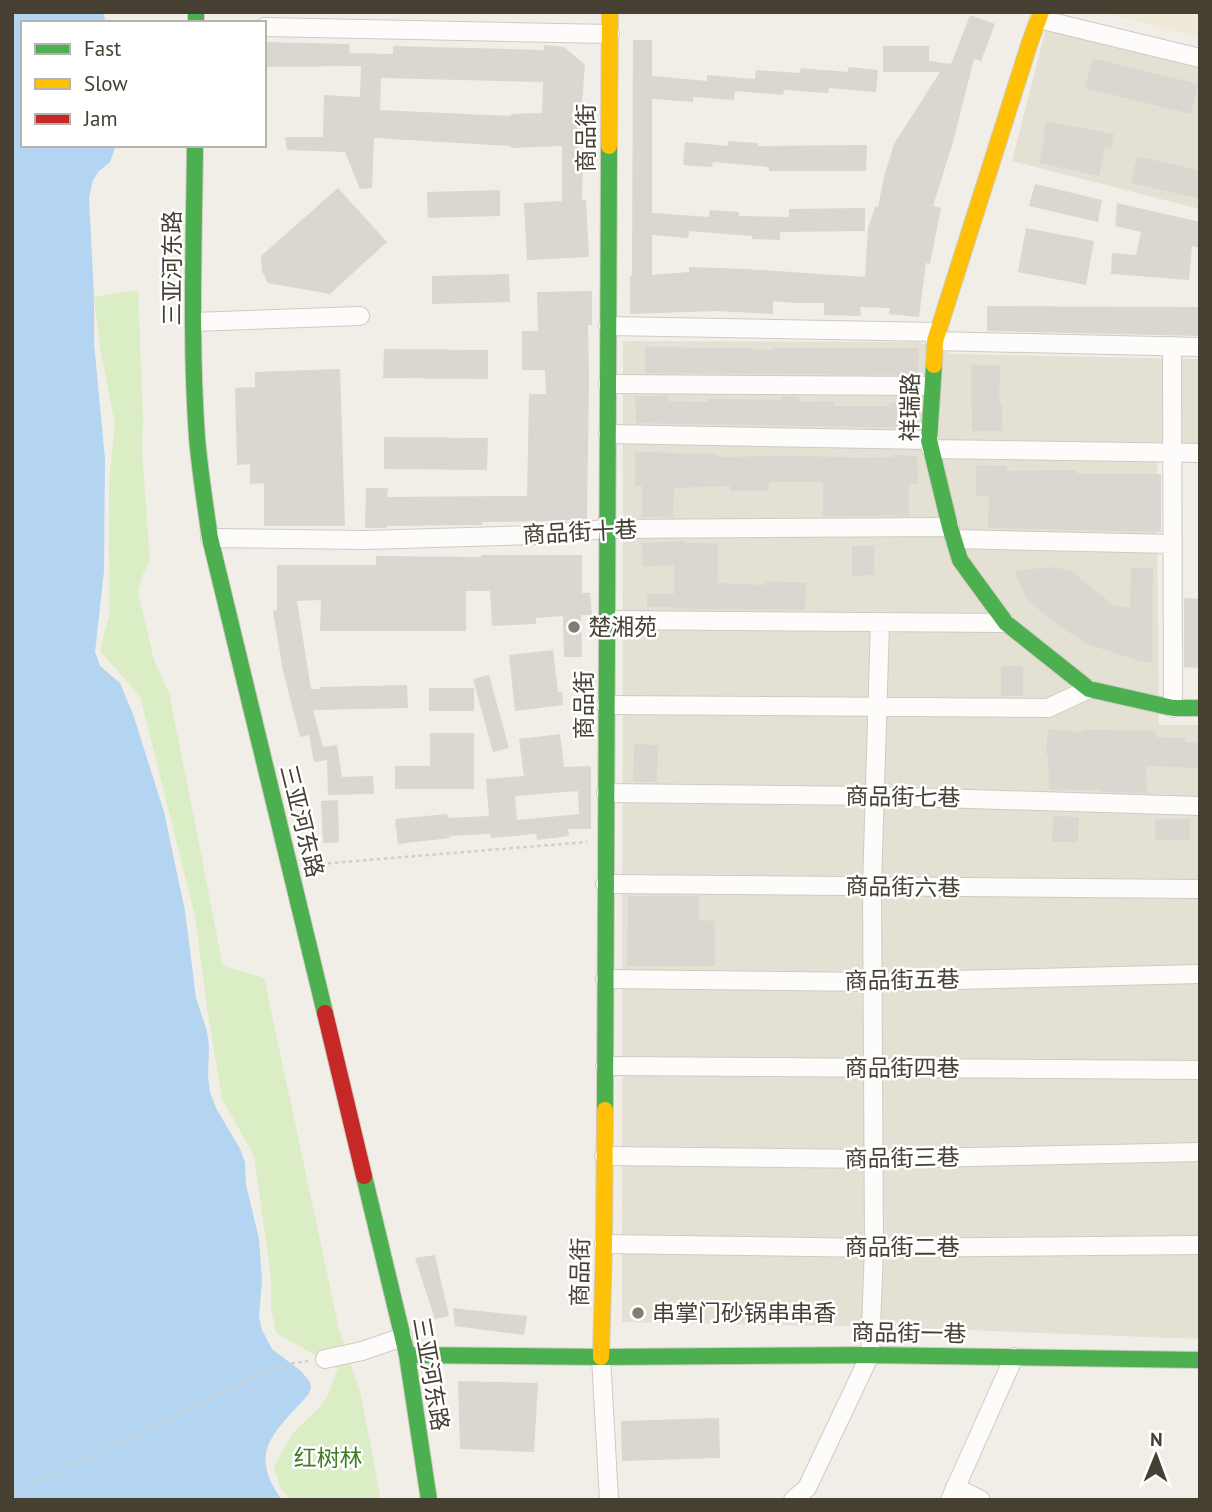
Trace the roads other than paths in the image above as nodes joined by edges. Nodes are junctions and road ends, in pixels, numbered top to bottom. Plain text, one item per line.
1 (610, 12) edge
2 (1040, 16) edge
3 (266, 27) edge
4 (610, 34) junction
5 (1200, 58) edge
6 (195, 147) edge
7 (360, 316) dead end
8 (194, 322) junction
9 (608, 326) junction
10 (936, 337) junction
11 (1172, 346) junction
12 (1200, 347) edge
13 (608, 384) junction
14 (932, 386) junction
15 (608, 434) junction
16 (930, 444) junction
17 (1173, 452) junction
18 (1200, 453) edge
19 (607, 529) junction
20 (952, 533) junction
21 (210, 538) junction
22 (1173, 544) junction
23 (607, 620) junction
24 (880, 622) junction
25 (1006, 623) junction
26 (1089, 689) junction
27 (606, 705) junction
28 (877, 707) junction
29 (1173, 708) junction
30 (1200, 708) edge
31 (606, 793) junction
32 (874, 796) junction
33 (1200, 806) edge
34 (606, 884) junction
35 (872, 886) junction
36 (1200, 889) edge
37 (1200, 974) edge
38 (605, 979) junction
39 (872, 982) junction
40 (605, 1066) junction
41 (873, 1068) junction
42 (1200, 1070) edge
43 (1200, 1152) edge
44 (604, 1156) junction
45 (874, 1159) junction
46 (604, 1244) junction
47 (1200, 1245) edge
48 (874, 1248) junction
49 (403, 1337) junction
50 (870, 1354) junction
51 (407, 1355) junction
52 (601, 1357) junction
53 (1014, 1357) junction
54 (325, 1359) road end
55 (1200, 1360) edge
56 (953, 1494) edge
57 (429, 1500) edge
58 (609, 1500) edge
59 (793, 1500) edge
60 (981, 1500) edge

1 - 4 street, 商品街
2 - 5 street
2 - 10 street, 祥瑞路
3 - 4 street
4 - 9 street, 商品街
6 - 8 street, 三亚河东路
7 - 8 street
8 - 21 street, 三亚河东路
9 - 10 street
9 - 13 street, 商品街
10 - 11 street
10 - 14 street, 祥瑞路
11 - 12 street
11 - 17 street
13 - 14 street
13 - 15 street, 商品街
14 - 16 street, 祥瑞路
15 - 16 street
15 - 19 street, 商品街
16 - 17 street
16 - 20 street, 祥瑞路
17 - 18 street
17 - 22 street
19 - 20 street, 商品街十巷
19 - 21 street, 商品街十巷
19 - 23 street, 商品街
20 - 22 street, 商品街十巷
20 - 25 street, 祥瑞路
21 - 49 street, 三亚河东路
22 - 29 street
23 - 24 street
23 - 27 street, 商品街
24 - 25 street
24 - 28 street
25 - 26 street, 祥瑞路
26 - 28 street
26 - 29 street, 祥瑞路
27 - 28 street
27 - 31 street, 商品街
28 - 32 street
29 - 30 street, 祥瑞路
31 - 32 street, 商品街七巷
31 - 34 street, 商品街
32 - 33 street, 商品街七巷
32 - 35 street
34 - 35 street, 商品街六巷
34 - 38 street, 商品街
35 - 36 street, 商品街六巷
35 - 39 street
37 - 39 street, 商品街五巷
38 - 39 street, 商品街五巷
38 - 40 street, 商品街
39 - 41 street
40 - 41 street, 商品街四巷
40 - 44 street, 商品街
41 - 42 street, 商品街四巷
41 - 45 street
43 - 45 street, 商品街三巷
44 - 45 street, 商品街三巷
44 - 46 street, 商品街
45 - 48 street
46 - 48 street, 商品街二巷
46 - 52 street, 商品街
47 - 48 street, 商品街二巷
48 - 50 street
49 - 51 street, 三亚河东路
49 - 54 street
50 - 52 street, 商品街一巷
50 - 53 street, 商品街一巷
50 - 59 street
51 - 52 street, 商品街一巷
51 - 57 street, 三亚河东路
52 - 58 street
53 - 55 street, 商品街一巷
53 - 56 street
56 - 60 street

